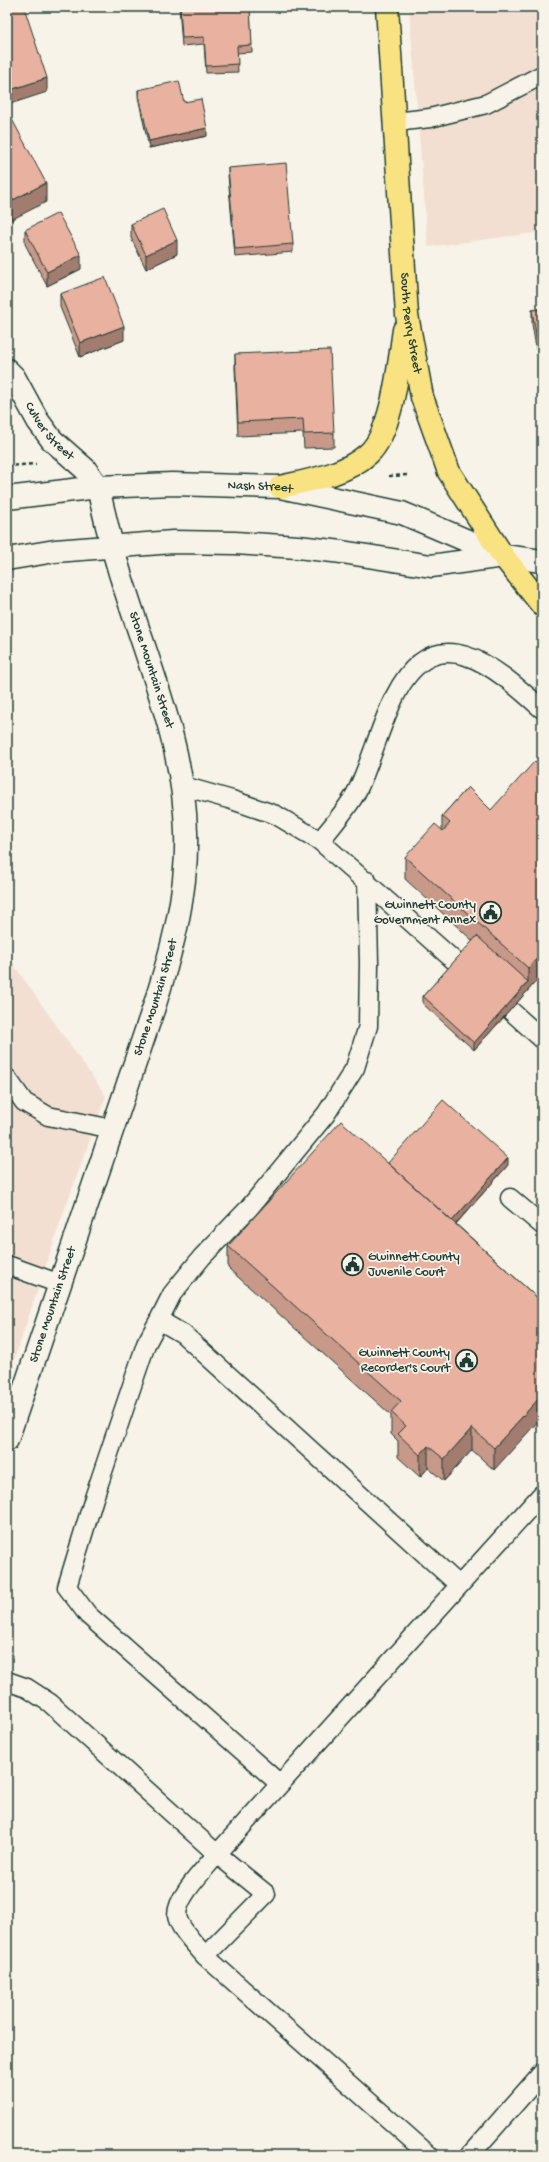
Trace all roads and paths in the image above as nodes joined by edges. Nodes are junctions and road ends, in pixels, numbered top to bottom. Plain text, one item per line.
1 (387, 7) edge
2 (542, 75) edge
3 (395, 122) junction
4 (407, 315) junction
5 (7, 370) edge
6 (42, 464) dead end
7 (7, 466) edge
8 (409, 475) dead end
9 (389, 476) dead end
10 (98, 487) junction
11 (280, 487) junction
12 (7, 498) edge
13 (112, 546) junction
14 (503, 556) junction
15 (7, 559) edge
16 (542, 561) edge
17 (542, 605) edge
18 (542, 709) edge
19 (182, 786) junction
20 (320, 841) junction
21 (367, 881) junction
22 (458, 964) edge
23 (510, 1010) edge
24 (542, 1039) edge
25 (7, 1078) edge
26 (113, 1129) junction
27 (510, 1198) dead end
28 (542, 1225) edge
29 (7, 1265) edge
30 (60, 1284) junction
31 (159, 1320) junction
32 (7, 1440) edge
33 (542, 1494) edge
34 (459, 1584) junction
35 (7, 1681) edge
36 (280, 1784) junction
37 (217, 1854) junction
38 (205, 1956) junction
39 (542, 2072) edge
40 (429, 2155) edge
41 (470, 2155) edge

1 - 3 main road, South Perry Street
2 - 3 lane
3 - 4 main road, South Perry Street
4 - 11 main road
4 - 14 main road, South Perry Street
5 - 10 street, Culver Street
6 - 7 path
8 - 9 path
10 - 11 street, Nash Street
10 - 12 street, Nash Street
10 - 13 street, Stone Mountain Street
11 - 14 street, Nash Street
13 - 14 street, Nash Street
13 - 15 street, Nash Street
13 - 19 street, Stone Mountain Street
14 - 16 street, Nash Street
14 - 17 main road, South Perry Street
18 - 20 lane
19 - 20 lane
19 - 26 street, Stone Mountain Street
20 - 21 lane
21 - 22 lane
21 - 31 lane
23 - 24 lane
25 - 26 lane
26 - 30 street, Stone Mountain Street
27 - 28 lane
29 - 30 lane
30 - 32 street, Stone Mountain Street
31 - 34 lane
31 - 36 lane
33 - 34 lane
34 - 36 lane
35 - 37 lane
36 - 37 lane
37 - 38 lane
37 - 38 lane
38 - 40 lane
39 - 41 lane

